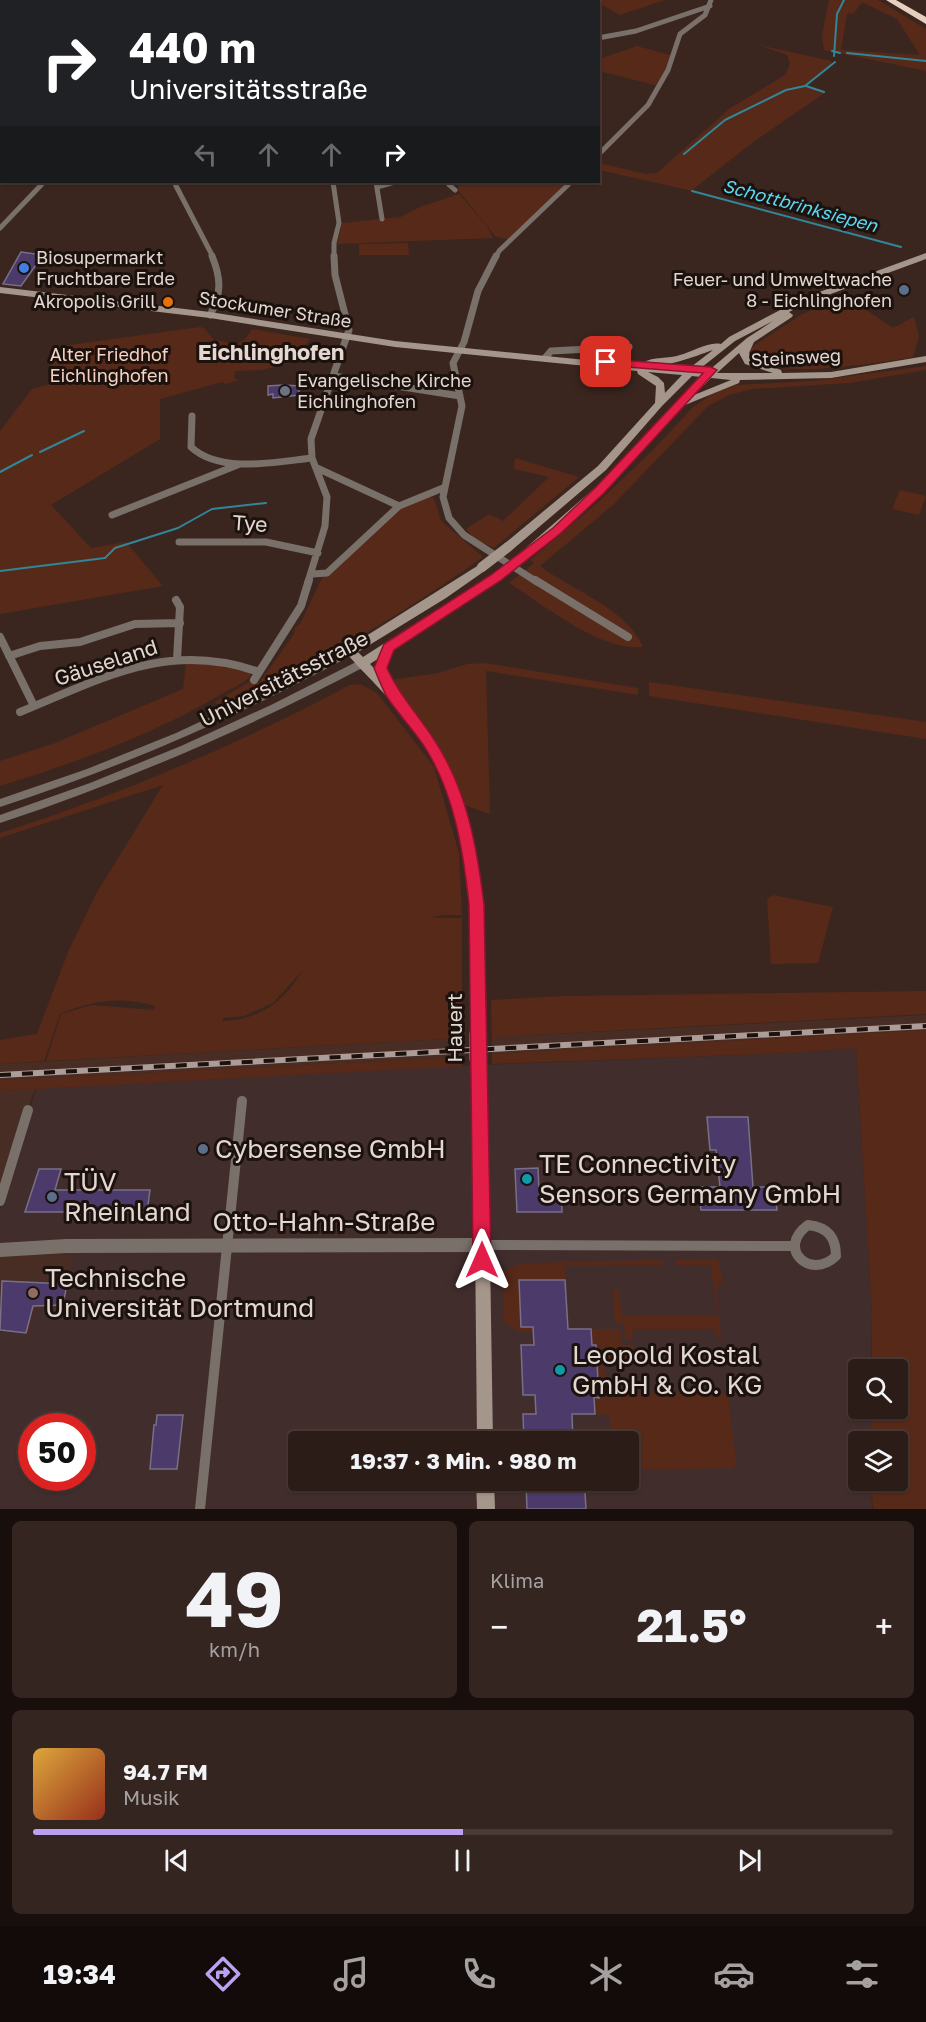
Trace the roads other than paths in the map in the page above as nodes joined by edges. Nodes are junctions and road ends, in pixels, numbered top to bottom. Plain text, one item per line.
1 (890, 0) edge
2 (905, 0) edge
3 (711, 3) edge
4 (926, 11) edge
5 (926, 21) edge
6 (600, 38) edge
7 (600, 153) edge
8 (43, 183) edge
9 (174, 183) edge
10 (333, 183) edge
11 (447, 183) edge
12 (570, 183) edge
13 (376, 184) edge
14 (456, 190) dead end
15 (382, 219) dead end
16 (0, 228) edge
17 (926, 256) edge
18 (0, 290) edge
19 (830, 293) junction
20 (210, 315) junction
21 (347, 338) junction
22 (752, 338) junction
23 (732, 339) junction
24 (629, 347) dead end
25 (458, 350) junction
26 (545, 358) junction
27 (926, 359) edge
28 (626, 366) junction
29 (886, 366) junction
30 (692, 371) junction
31 (778, 372) junction
32 (709, 373) junction
33 (334, 376) junction
34 (761, 378) junction
35 (460, 396) junction
36 (659, 404) junction
37 (682, 404) junction
38 (192, 416) dead end
39 (312, 458) junction
40 (244, 462) junction
41 (317, 468) junction
42 (443, 488) junction
43 (399, 506) junction
44 (112, 515) dead end
45 (179, 542) dead end
46 (318, 553) junction
47 (313, 574) junction
48 (176, 600) dead end
49 (180, 623) junction
50 (0, 637) edge
51 (628, 637) dead end
52 (389, 647) junction
53 (351, 651) junction
54 (9, 656) junction
55 (177, 659) junction
56 (362, 663) junction
57 (259, 672) junction
58 (254, 680) dead end
59 (392, 694) junction
60 (34, 706) junction
61 (20, 712) dead end
62 (0, 803) edge
63 (0, 819) edge
64 (242, 1101) dead end
65 (28, 1110) dead end
66 (0, 1200) edge
67 (482, 1245) junction
68 (793, 1246) junction
69 (228, 1247) junction
70 (0, 1250) edge
71 (485, 1431) edge
72 (485, 1491) edge
73 (200, 1509) edge
74 (486, 1509) edge

1 - 5 highway
2 - 4 highway
3 - 6 street
3 - 7 street
8 - 16 street
9 - 20 street
10 - 21 street
11 - 14 street
12 - 25 street
13 - 15 street
17 - 19 main road, Universitätsstraße
18 - 20 main road, Stockumer Straße
19 - 22 main road, Universitätsstraße
19 - 23 main road, Universitätsstraße
20 - 21 main road, Stockumer Straße
21 - 25 main road, Stockumer Straße
21 - 33 street
22 - 31 main road
22 - 32 main road, Universitätsstraße
23 - 28 main road
23 - 30 main road, Universitätsstraße
24 - 26 street, Stockumer Straße
25 - 26 main road, Stockumer Straße
25 - 35 street
26 - 28 main road, Stockumer Straße
27 - 29 main road, Steinsweg
28 - 30 main road, Stockumer Straße
28 - 36 main road
29 - 31 main road, Steinsweg
29 - 34 main road, Steinsweg
30 - 32 main road, Stockumer Straße
30 - 36 main road, Universitätsstraße
31 - 32 main road, Steinsweg
32 - 34 main road, Steinsweg
32 - 37 main road, Universitätsstraße
33 - 35 street
33 - 39 street
34 - 37 main road
35 - 42 street
36 - 53 main road, Universitätsstraße, bridge
37 - 52 main road, Universitätsstraße, bridge
38 - 40 street
39 - 40 street
39 - 41 street
40 - 44 street
41 - 43 street
41 - 46 street
42 - 43 street
42 - 51 street
43 - 47 street
45 - 46 street, Tye
46 - 47 street
47 - 57 street
48 - 49 street
49 - 54 street
49 - 55 street
50 - 54 street, Gäuseland
52 - 56 main road, Universitätsstraße
52 - 59 main road
53 - 56 main road, Hauert
53 - 62 street, Universitätsstraße
54 - 60 street, Gäuseland
55 - 57 street, Gäuseland
55 - 60 street, Gäuseland
56 - 59 main road, Hauert
56 - 63 street, Universitätsstraße
57 - 58 street
59 - 67 main road, Hauert, bridge
60 - 61 street, Gäuseland
64 - 69 street
65 - 66 street
67 - 68 street, Otto-Hahn-Straße
67 - 69 street, Otto-Hahn-Straße
67 - 71 main road, Hauert
68 - 68 street
69 - 70 street, Otto-Hahn-Straße
69 - 73 street
72 - 74 main road

